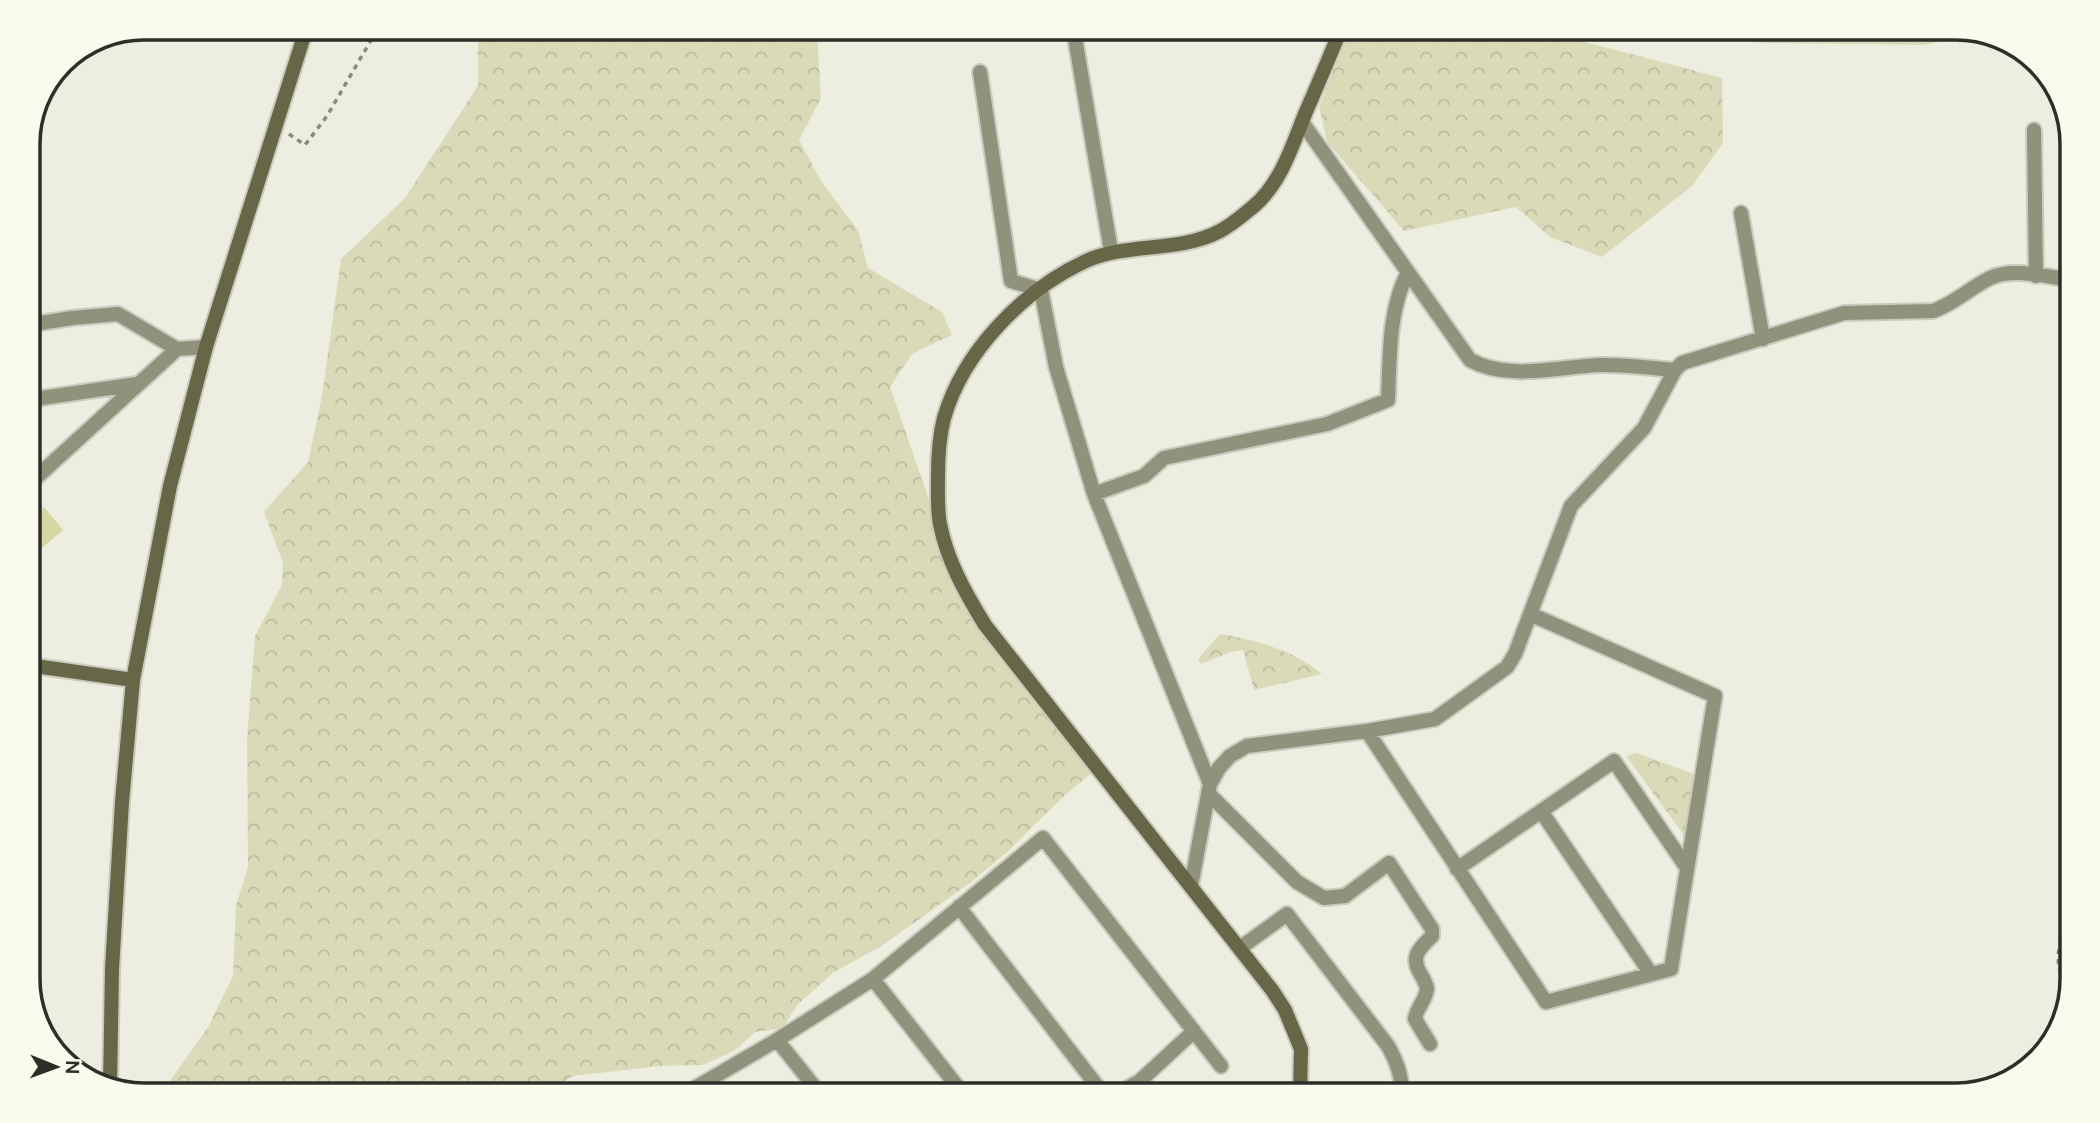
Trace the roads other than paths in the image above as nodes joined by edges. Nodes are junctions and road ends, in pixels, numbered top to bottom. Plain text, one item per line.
1 (303, 40) edge
2 (1075, 40) edge
3 (1336, 40) edge
4 (980, 72) dead end
5 (1302, 122) junction
6 (2034, 130) dead end
7 (1741, 213) dead end
8 (1111, 251) junction
9 (1408, 272) junction
10 (2036, 276) junction
11 (2060, 279) edge
12 (1041, 289) junction
13 (40, 323) edge
14 (1763, 339) junction
15 (206, 347) junction
16 (177, 349) junction
17 (1675, 370) junction
18 (139, 384) junction
19 (40, 398) edge
20 (40, 474) edge
21 (1094, 494) junction
22 (1530, 614) junction
23 (40, 667) edge
24 (133, 680) junction
25 (1367, 731) junction
26 (1209, 788) junction
27 (1541, 811) junction
28 (1687, 868) junction
29 (1457, 869) junction
30 (1191, 886) junction
31 (959, 907) junction
32 (1240, 948) junction
33 (1651, 974) junction
34 (873, 979) junction
35 (1194, 1031) junction
36 (777, 1040) junction
37 (1430, 1044) dead end
38 (1221, 1066) dead end
39 (110, 1076) edge
40 (703, 1083) edge
41 (811, 1083) edge
42 (955, 1083) edge
43 (1095, 1083) edge
44 (1136, 1083) edge
45 (1300, 1083) edge
46 (1402, 1083) edge

1 - 15 street
2 - 8 street
3 - 5 street
4 - 12 street
5 - 8 street
5 - 9 street
6 - 10 street
7 - 14 street
8 - 12 street
9 - 17 street
9 - 21 street
10 - 11 street
10 - 14 street
12 - 21 street
12 - 30 street
13 - 16 street
14 - 17 street
15 - 16 street
15 - 24 street
16 - 18 street
17 - 22 street
18 - 19 street
18 - 20 street
21 - 26 street
22 - 25 street
22 - 28 street
23 - 24 street
24 - 39 street
25 - 26 street
25 - 29 street
26 - 30 street
26 - 37 street
27 - 28 street
27 - 29 street
27 - 33 street
28 - 33 street
29 - 33 street
30 - 32 street
31 - 34 street
31 - 35 street
31 - 43 street
32 - 45 street
32 - 46 street
34 - 36 street
34 - 42 street
35 - 38 street
35 - 44 street
36 - 40 street
36 - 41 street

